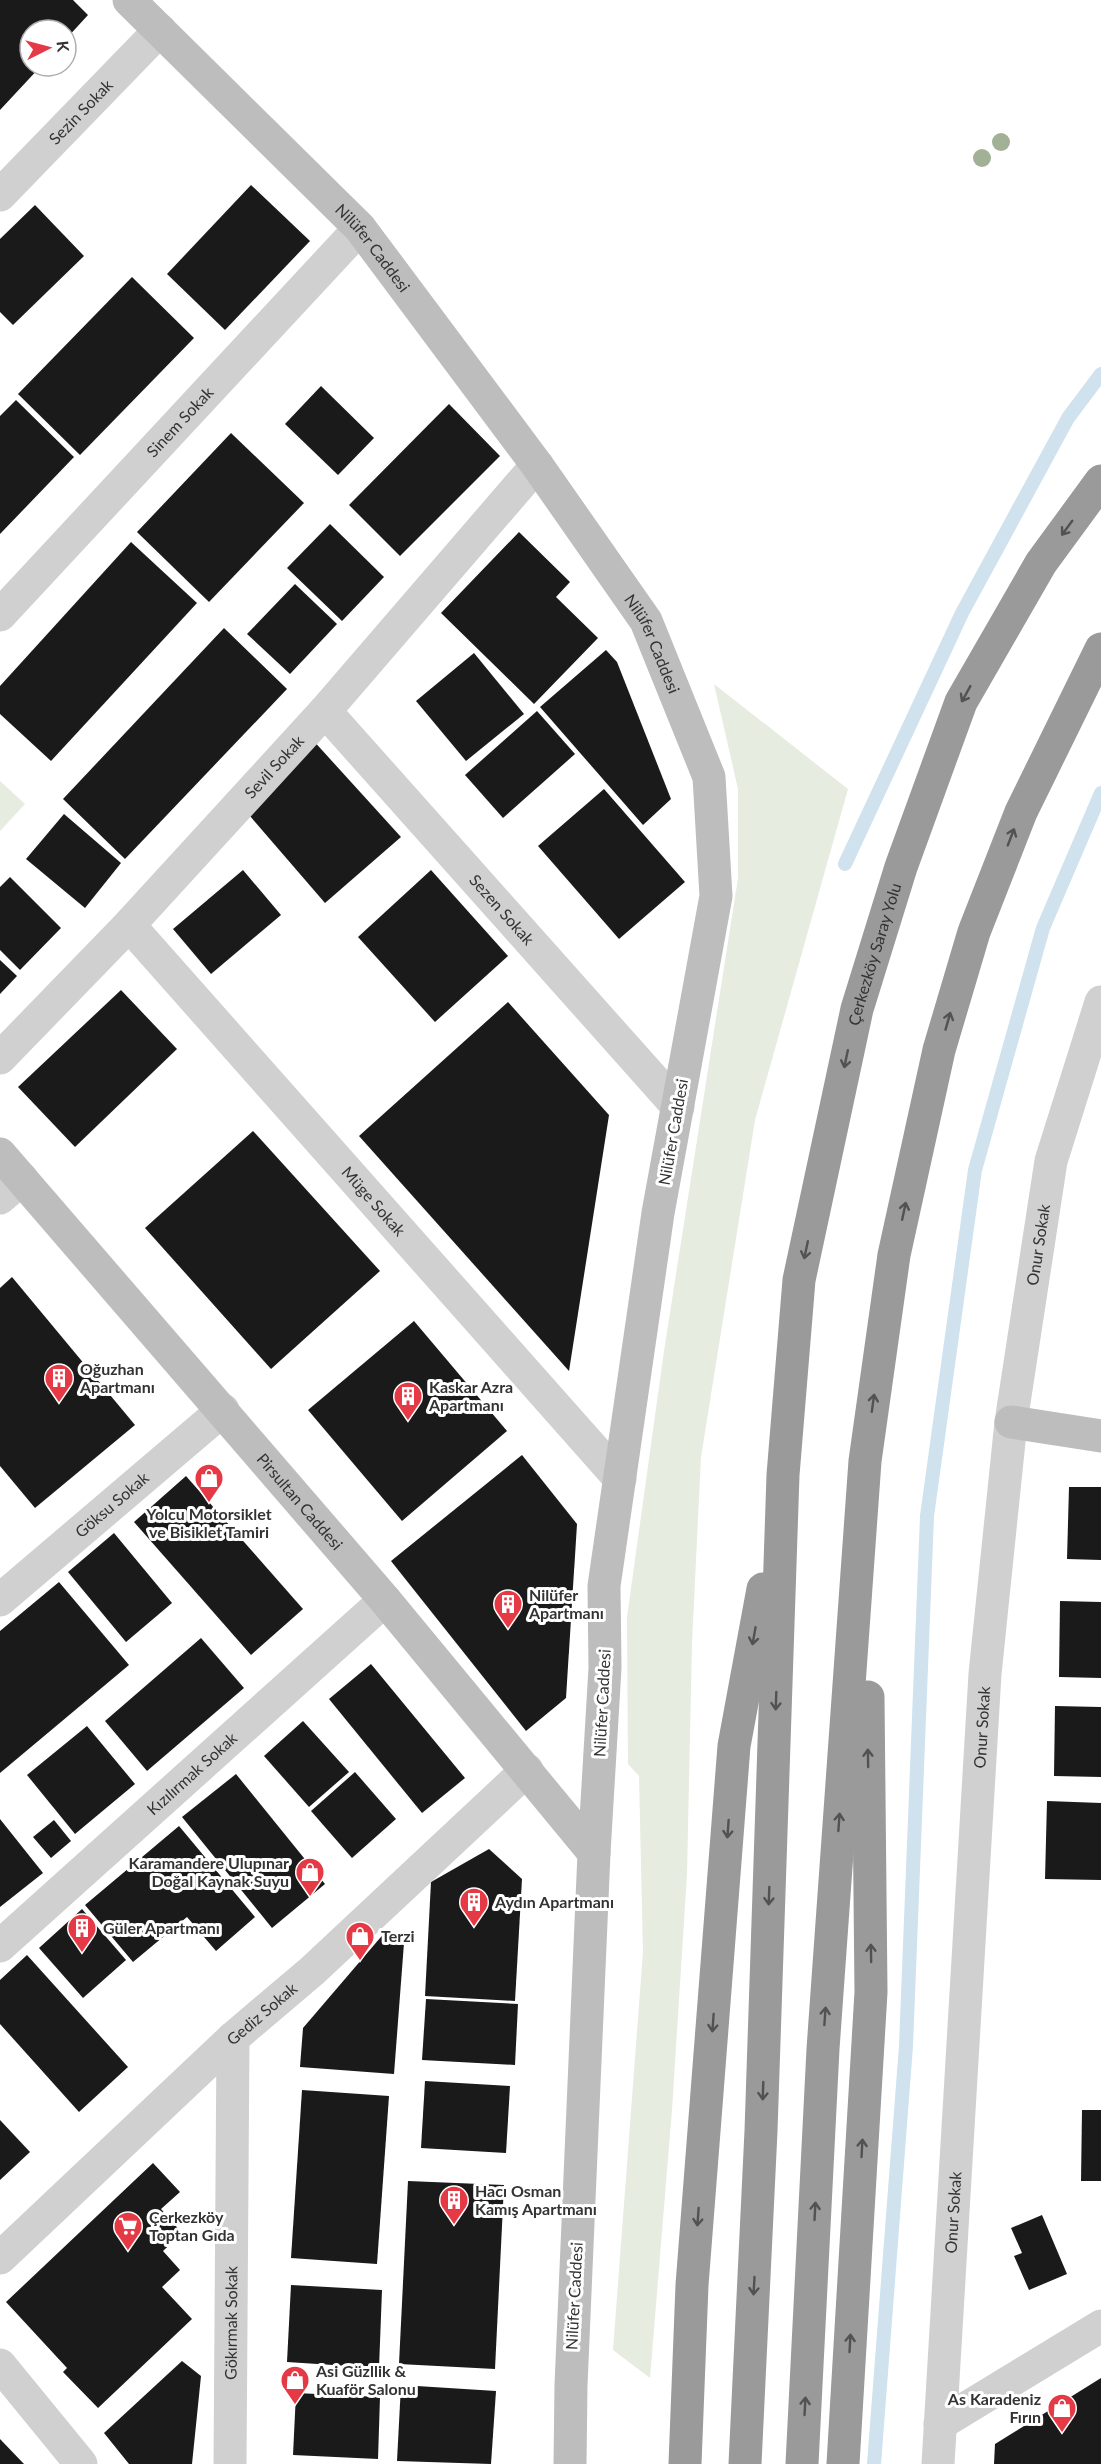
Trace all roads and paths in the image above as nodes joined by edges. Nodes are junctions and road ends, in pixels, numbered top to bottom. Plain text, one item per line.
1 (129, 0) edge
2 (160, 30) junction
3 (0, 195) edge
4 (360, 228) junction
5 (537, 465) junction
6 (1101, 481) edge
7 (0, 615) edge
8 (1101, 649) edge
9 (325, 711) junction
10 (129, 925) junction
11 (1101, 1002) edge
12 (0, 1058) edge
13 (678, 1107) junction
14 (0, 1154) edge
15 (11, 1189) edge
16 (223, 1410) junction
17 (1011, 1422) junction
18 (1101, 1436) edge
19 (865, 1461) junction
20 (783, 1475) junction
21 (620, 1479) junction
22 (0, 1600) edge
23 (385, 1600) junction
24 (527, 1770) junction
25 (594, 1853) junction
26 (0, 1946) edge
27 (233, 2038) junction
28 (0, 2258) edge
29 (1101, 2326) edge
30 (0, 2365) edge
31 (940, 2424) junction
32 (81, 2464) edge
33 (230, 2464) edge
34 (570, 2464) edge
35 (685, 2464) edge
36 (745, 2464) edge
37 (802, 2464) edge
38 (843, 2464) edge
39 (938, 2464) edge

1 - 2 street, Nilüfer Caddesi
2 - 3 street, Sezin Sokak
2 - 4 street, Nilüfer Caddesi
4 - 5 street, Nilüfer Caddesi
4 - 7 street, Sinem Sokak
5 - 9 street, Sevil Sokak
5 - 13 street, Nilüfer Caddesi
6 -> 20 highway, Çerkezköy Saray Yolu
19 -> 8 highway
9 - 10 street, Sevil Sokak
9 - 13 street, Sezen Sokak
10 - 12 street, Sevil Sokak
10 - 21 street, Müge Sokak
11 - 17 street, Onur Sokak
13 - 21 street, Nilüfer Caddesi
14 - 15 street, Pirsultan Caddesi
15 - 16 street, Pirsultan Caddesi
16 - 22 street, Göksu Sokak
16 - 23 street, Pirsultan Caddesi
17 - 18 street
17 - 31 street, Onur Sokak
37 -> 19 highway
38 -> 19 highway
20 -> 35 highway
20 -> 36 highway
21 - 25 street, Nilüfer Caddesi
23 - 24 street, Pirsultan Caddesi
23 - 26 street, Kızılırmak Sokak
24 - 25 street, Pirsultan Caddesi
24 - 27 street, Gediz Sokak
25 - 34 street, Nilüfer Caddesi
27 - 28 street, Gediz Sokak
27 - 33 street, Gökırmak Sokak
29 - 31 street
30 - 32 street
31 - 39 street, Onur Sokak

